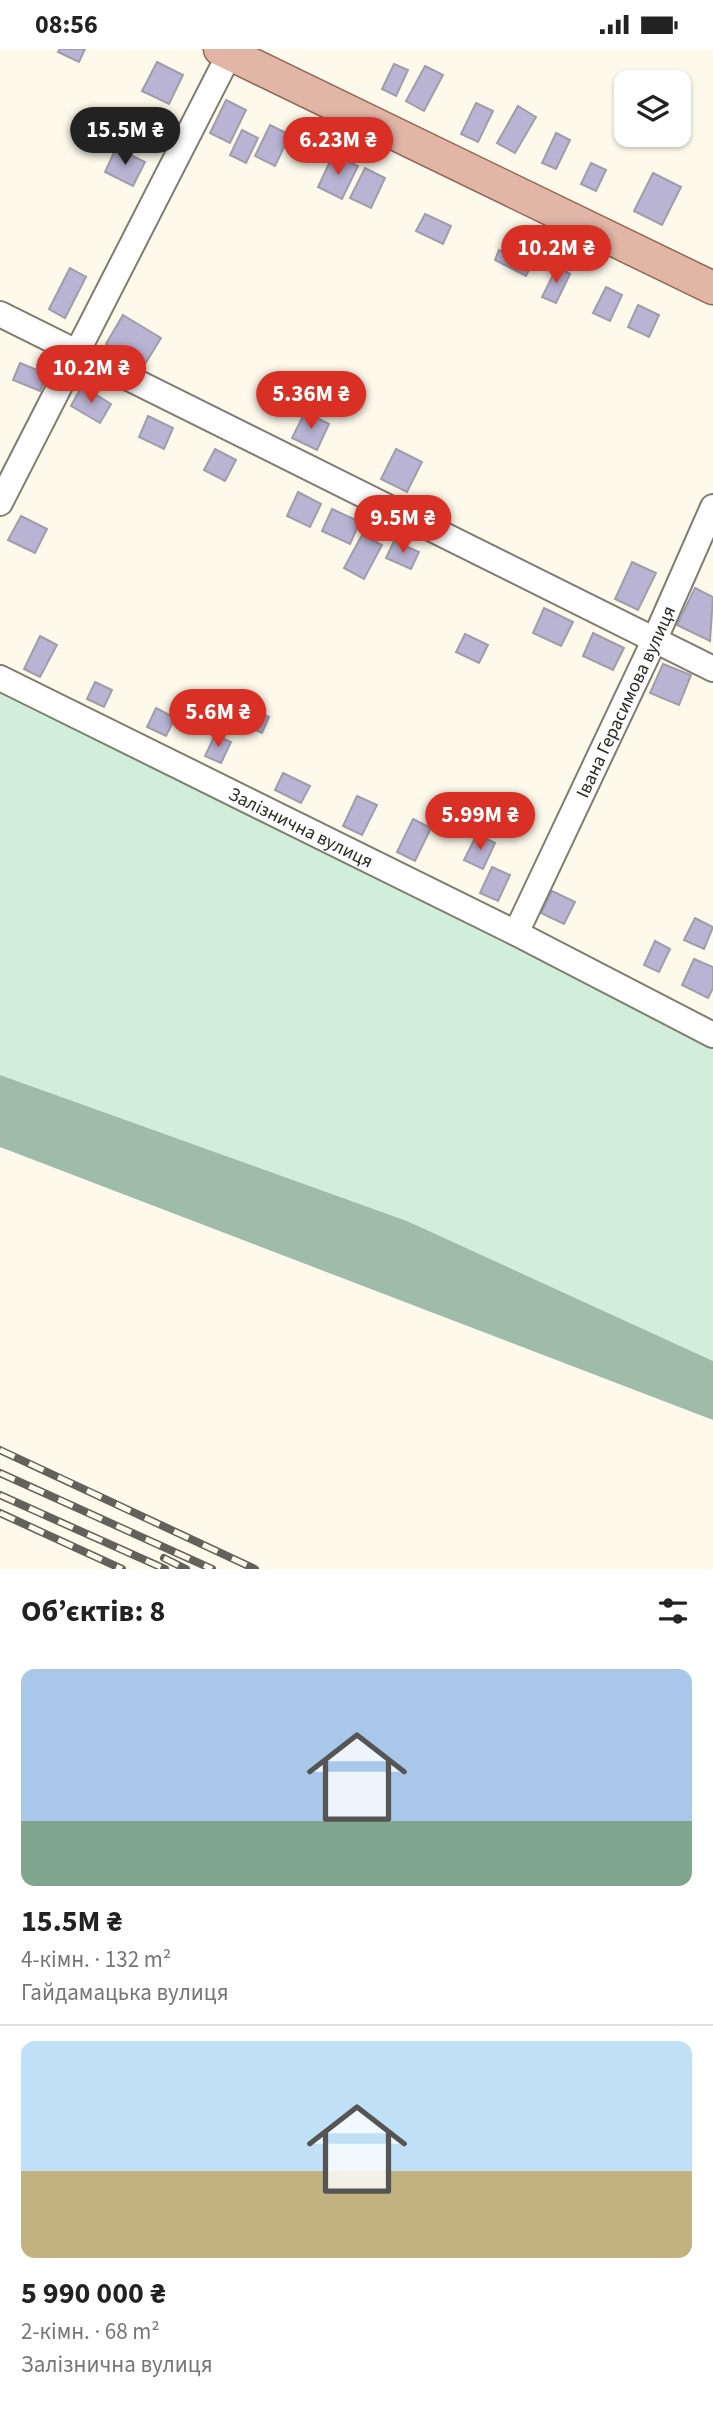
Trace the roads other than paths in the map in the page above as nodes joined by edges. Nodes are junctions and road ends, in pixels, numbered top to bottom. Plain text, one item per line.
1 (227, 51) edge
2 (713, 288) edge
3 (0, 314) edge
4 (76, 352) junction
5 (0, 503) edge
6 (713, 507) edge
7 (654, 641) junction
8 (713, 669) edge
9 (0, 678) edge
10 (516, 933) junction
11 (713, 1035) edge

1 - 2 main road
1 - 4 street
3 - 4 street
4 - 5 street
4 - 7 street
6 - 7 street, Івана Герасимова вулиця
7 - 8 street
7 - 10 street, Івана Герасимова вулиця
9 - 10 street, Залізнична вулиця
10 - 11 street, Залізнична вулиця

